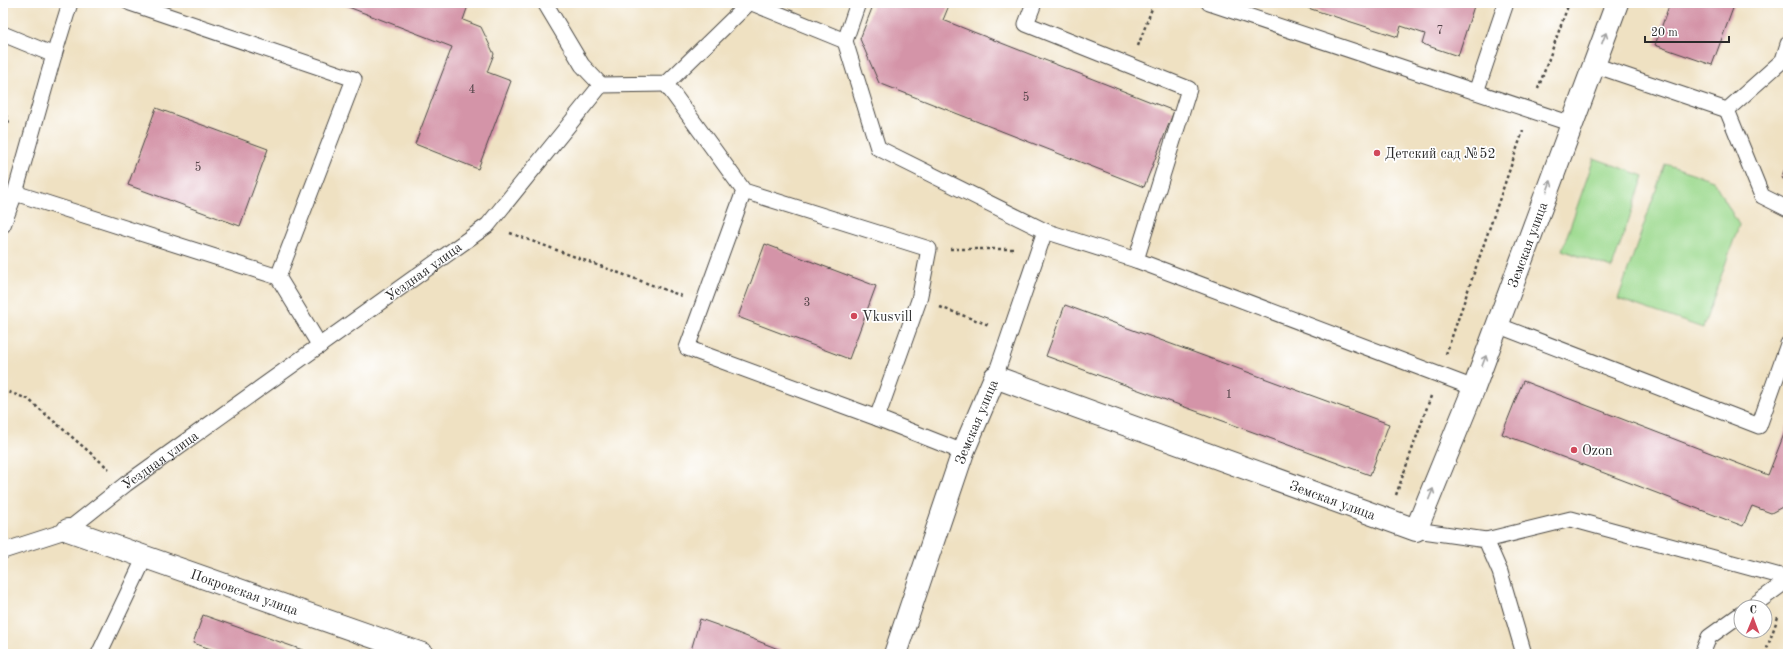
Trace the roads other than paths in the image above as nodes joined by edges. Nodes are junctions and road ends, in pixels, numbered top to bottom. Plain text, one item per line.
1 (70, 3) edge
2 (130, 3) edge
3 (545, 3) edge
4 (750, 3) edge
5 (858, 3) edge
6 (1034, 3) edge
7 (1209, 3) edge
8 (1506, 3) edge
9 (1617, 3) edge
10 (3, 34) edge
11 (845, 41) junction
12 (1788, 44) edge
13 (54, 55) junction
14 (1785, 61) edge
15 (1594, 65) junction
16 (666, 84) junction
17 (601, 85) junction
18 (1476, 92) junction
19 (1727, 110) junction
20 (1572, 124) junction
21 (744, 191) junction
22 (15, 193) junction
23 (1788, 209) edge
24 (3, 225) edge
25 (1046, 230) junction
26 (1136, 260) junction
27 (278, 277) junction
28 (1497, 325) junction
29 (1788, 344) edge
30 (320, 346) junction
31 (995, 377) junction
32 (1474, 388) junction
33 (877, 418) junction
34 (964, 452) junction
35 (68, 530) junction
36 (1416, 530) junction
37 (1486, 540) junction
38 (3, 551) edge
39 (145, 557) junction
40 (1788, 579) edge
41 (1762, 599) edge
42 (1733, 620) edge
43 (99, 654) edge
44 (422, 654) edge
45 (895, 654) edge
46 (1524, 654) edge
47 (1702, 654) edge

1 - 13 lane
2 - 27 lane
3 - 17 lane
4 - 11 lane
4 - 16 lane
5 - 11 lane
6 - 26 lane
7 - 18 lane
8 - 18 lane
15 -> 9 street, Земская улица
10 - 13 lane
11 - 25 lane
12 - 14 lane
13 - 22 lane
14 - 19 lane
15 - 19 lane
15 - 20 street, Земская улица
16 - 17 lane
16 - 21 lane
17 - 30 lane, Уездная улица
18 - 20 lane
19 - 23 lane
28 -> 20 street, Земская улица
21 - 33 lane
21 - 33 lane
22 - 24 lane
22 - 27 lane
25 - 26 lane
25 - 31 lane
26 - 32 lane
27 - 30 lane
28 - 29 lane
32 -> 28 street, Земская улица
30 - 35 lane, Уездная улица
31 - 34 street, Земская улица
31 - 36 street, Земская улица
36 -> 32 street, Земская улица
33 - 34 lane
34 - 45 street, Земская улица
35 - 38 lane
35 - 39 street, Покровская улица
36 - 37 lane
37 - 40 lane
37 - 46 lane
39 - 43 lane
39 - 44 street, Покровская улица
40 - 41 lane
42 - 47 lane

